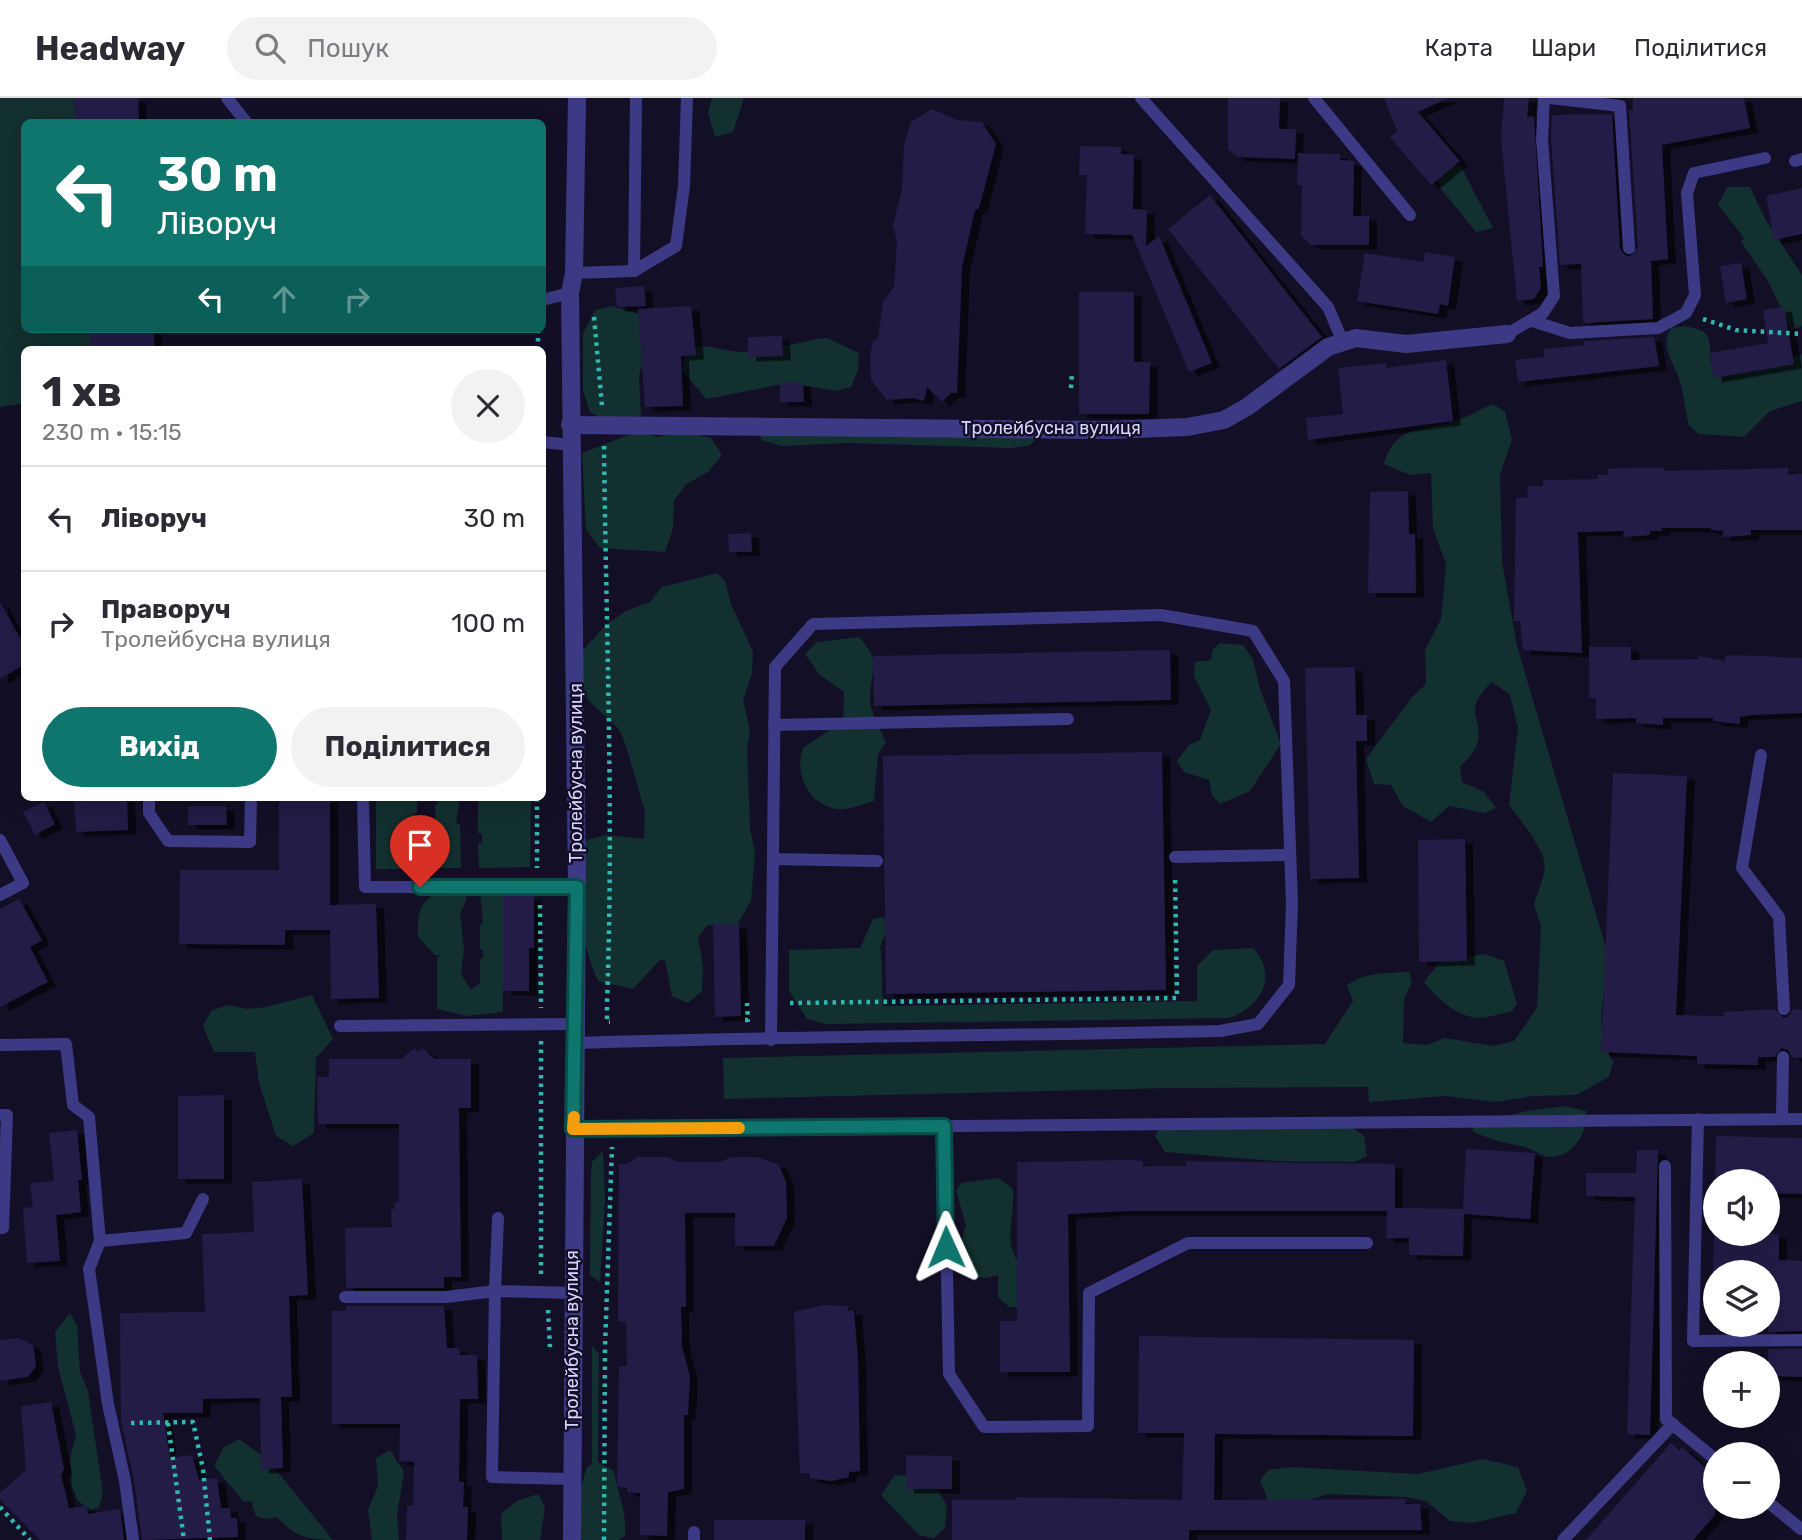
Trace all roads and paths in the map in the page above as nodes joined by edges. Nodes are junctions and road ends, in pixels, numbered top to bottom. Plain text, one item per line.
1 (227, 98) edge
2 (577, 98) edge
3 (636, 98) edge
4 (687, 98) edge
5 (1141, 98) edge
6 (1314, 98) edge
7 (1544, 98) edge
8 (1550, 98) edge
9 (244, 119) edge
10 (1765, 158) dead end
11 (1410, 215) dead end
12 (1629, 248) dead end
13 (635, 271) junction
14 (574, 273) junction
15 (570, 293) junction
16 (546, 299) edge
17 (1686, 313) junction
18 (1532, 321) junction
19 (1507, 334) joint
20 (1802, 334) edge
21 (1343, 342) junction
22 (1072, 372) dead end
23 (1071, 388) dead end
24 (604, 423) junction
25 (570, 425) junction
26 (546, 442) edge
27 (572, 445) junction
28 (1068, 719) dead end
29 (774, 725) junction
30 (1761, 755) dead end
31 (149, 801) edge
32 (251, 801) edge
33 (363, 801) edge
34 (537, 801) edge
35 (0, 840) edge
36 (1290, 855) junction
37 (1175, 857) joint
38 (773, 859) junction
39 (877, 861) dead end
40 (540, 887) junction
41 (577, 887) junction
42 (0, 895) edge
43 (790, 1003) dead end
44 (1784, 1009) dead end
45 (616, 1022) dead end
46 (576, 1024) junction
47 (340, 1026) dead end
48 (541, 1027) junction
49 (771, 1040) junction
50 (575, 1044) junction
51 (0, 1045) edge
52 (1783, 1057) dead end
53 (0, 1115) edge
54 (1782, 1118) junction
55 (1698, 1119) junction
56 (1802, 1119) edge
57 (944, 1126) junction
58 (573, 1129) junction
59 (613, 1129) junction
60 (1665, 1166) dead end
61 (203, 1199) dead end
62 (498, 1219) dead end
63 (0, 1228) edge
64 (100, 1241) junction
65 (1367, 1243) dead end
66 (495, 1291) junction
67 (544, 1292) junction
68 (573, 1293) junction
69 (345, 1297) dead end
70 (1802, 1340) edge
71 (550, 1356) dead end
72 (112, 1423) junction
73 (169, 1423) junction
74 (1673, 1424) junction
75 (1703, 1449) edge
76 (572, 1479) junction
77 (0, 1507) edge
78 (1780, 1512) edge
79 (1802, 1530) edge
80 (30, 1540) edge
81 (133, 1540) edge
82 (184, 1540) edge
83 (210, 1540) edge
84 (572, 1540) edge
85 (604, 1540) edge
86 (1563, 1540) edge
87 (1794, 1540) edge

1 - 9 lane
2 - 14 street, Тролейбусна вулиця
3 - 13 lane
4 - 13 lane
5 - 21 lane
6 - 11 lane
7 - 18 lane
8 - 12 lane
10 - 17 lane
13 - 14 lane
14 - 15 street, Тролейбусна вулиця
15 - 16 lane
15 - 25 street, Тролейбусна вулиця
17 - 18 lane
17 - 20 path
18 - 19 lane
19 - 21 street, Тролейбусна вулиця
21 - 24 street, Тролейбусна вулиця
22 - 23 path
24 - 25 street, Тролейбусна вулиця
24 - 45 path
25 - 27 street, Тролейбусна вулиця
26 - 27 lane
27 - 41 street, Тролейбусна вулиця
28 - 29 lane
29 - 36 lane
29 - 38 lane
30 - 44 lane
31 - 32 lane
33 - 40 lane
34 - 40 path
35 - 42 lane
36 - 37 lane
36 - 49 lane
37 - 43 path
38 - 39 lane
38 - 49 lane
40 - 41 lane
40 - 48 path
41 - 46 street, Тролейбусна вулиця
46 - 48 lane
46 - 50 street, Тролейбусна вулиця
47 - 48 lane
48 - 67 path
49 - 50 lane
50 - 58 street, Тролейбусна вулиця
51 - 64 lane
52 - 54 lane
53 - 63 lane
54 - 55 lane
54 - 56 lane
55 - 57 lane
55 - 70 lane
57 - 59 lane
57 - 65 lane
58 - 59 lane
58 - 68 street, Тролейбусна вулиця
59 - 85 path
60 - 74 lane
61 - 64 lane
62 - 66 lane
64 - 72 lane
66 - 67 lane
66 - 69 lane
66 - 76 lane
67 - 68 lane
67 - 71 path
68 - 76 street, Тролейбусна вулиця
72 - 73 path
72 - 81 lane
73 - 82 path
73 - 83 path
74 - 75 lane
74 - 86 lane
76 - 84 street, Тролейбусна вулиця
77 - 80 path
78 - 79 lane
79 - 87 lane

